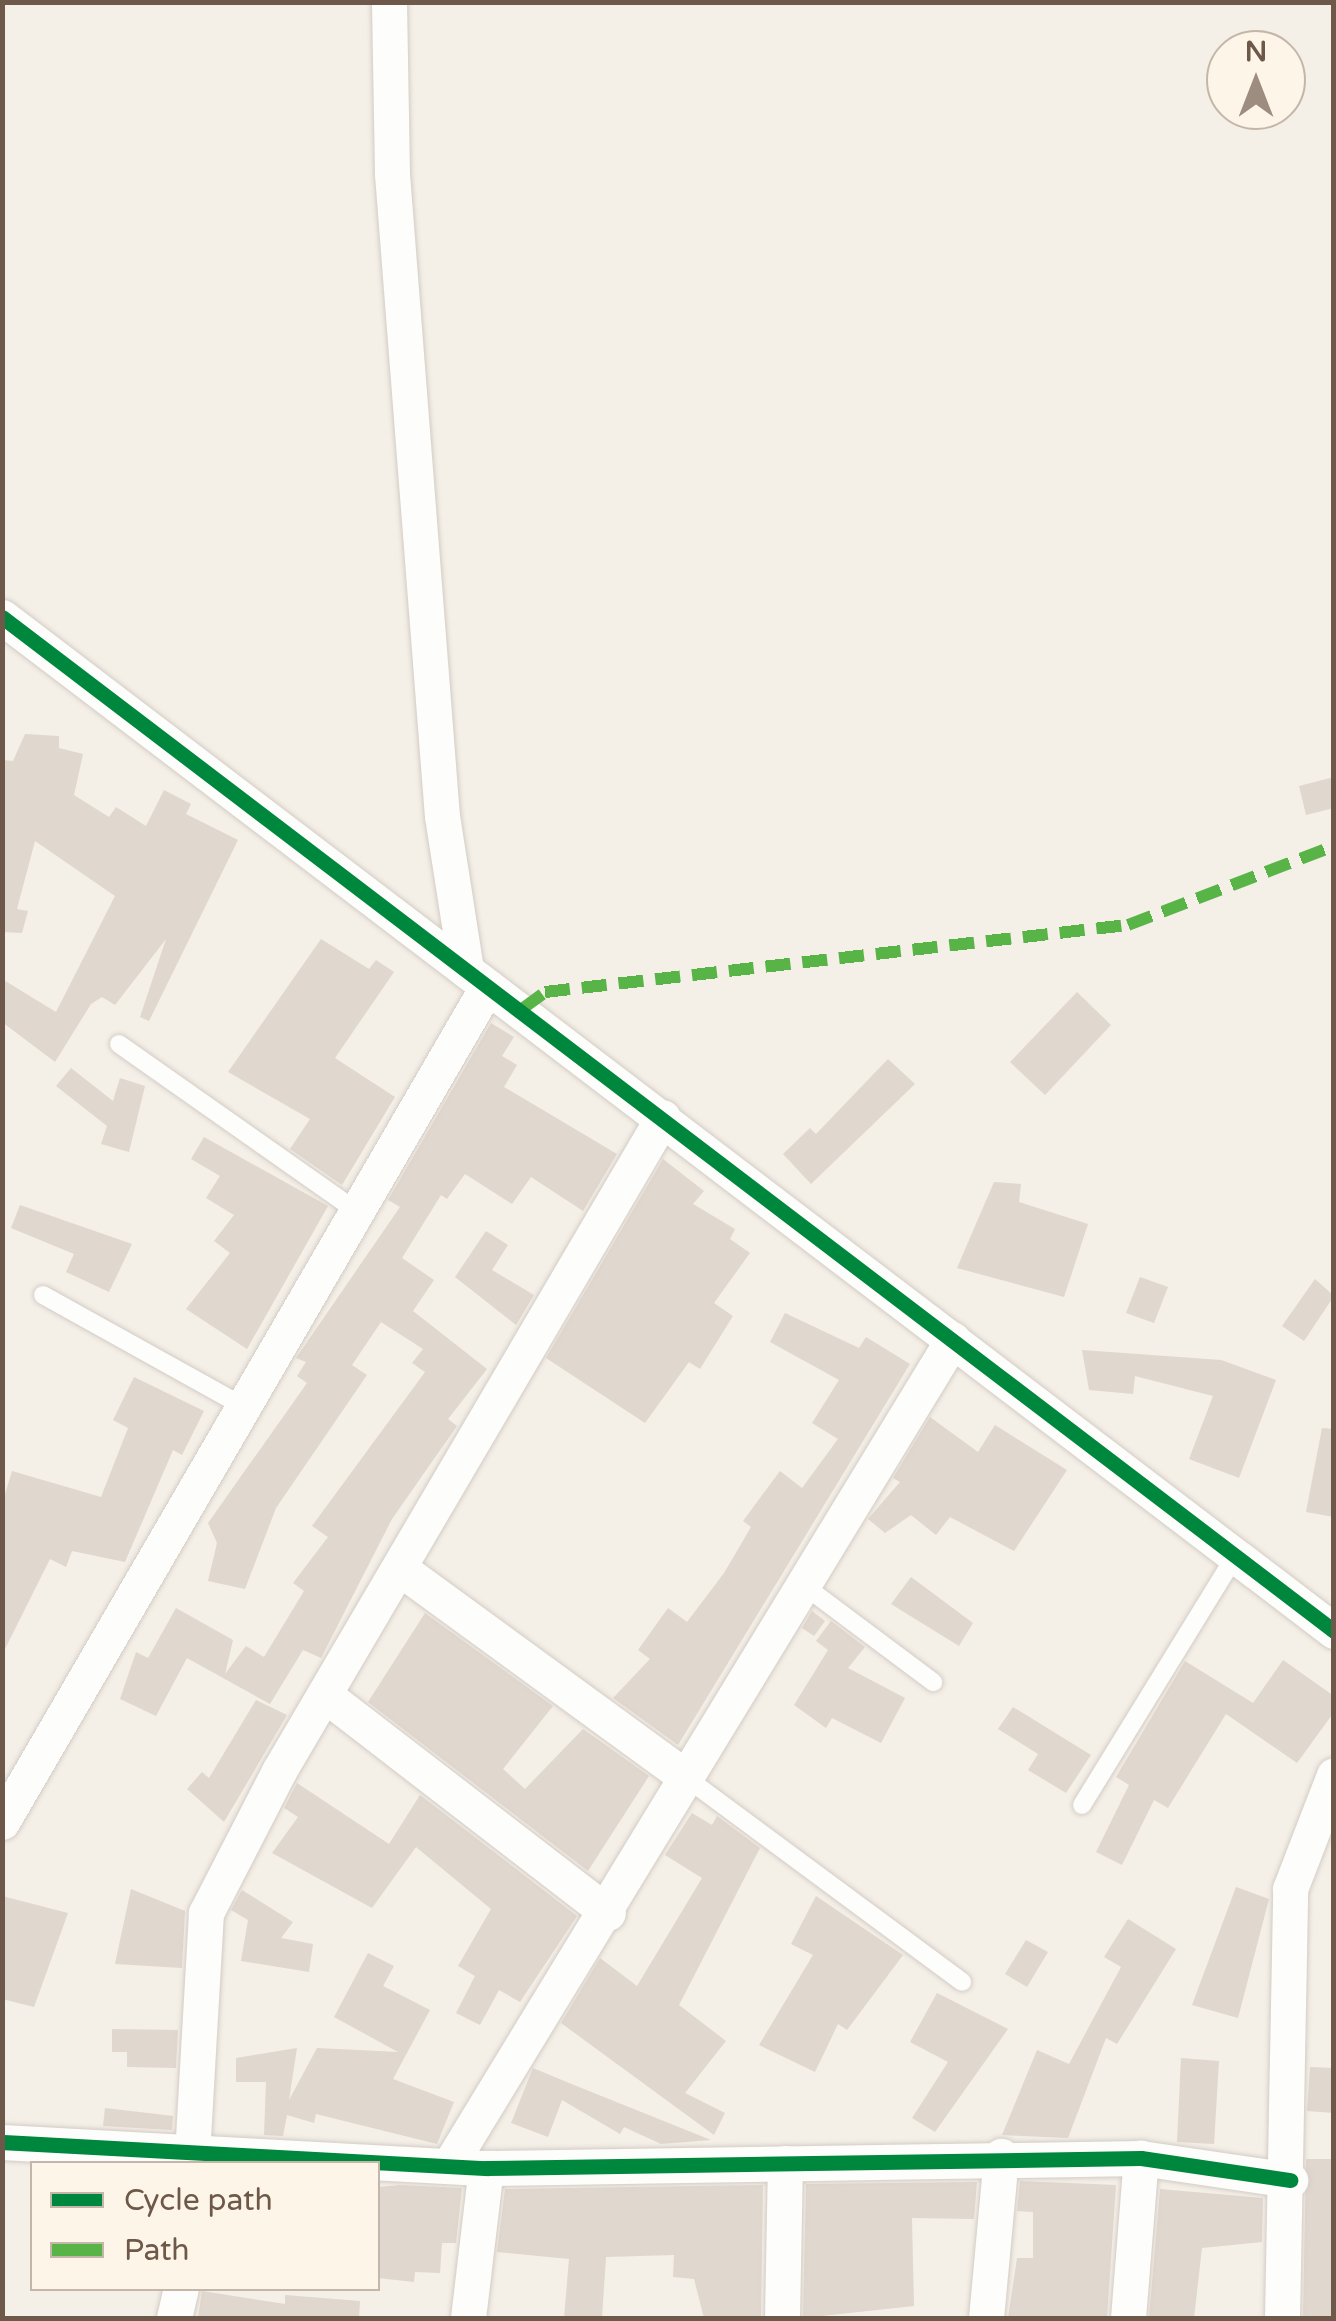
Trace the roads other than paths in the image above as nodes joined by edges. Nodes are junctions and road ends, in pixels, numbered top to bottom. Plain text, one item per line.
1 (389, 2) edge
2 (5, 629) edge
3 (477, 979) junction
4 (118, 1044) dead end
5 (663, 1117) junction
6 (352, 1208) junction
7 (43, 1294) dead end
8 (953, 1339) junction
9 (244, 1407) junction
10 (1235, 1556) junction
11 (402, 1570) junction
12 (806, 1588) junction
13 (1334, 1630) edge
14 (933, 1682) dead end
15 (328, 1698) junction
16 (684, 1775) junction
17 (1334, 1775) edge
18 (1082, 1805) dead end
19 (7, 1806) edge
20 (608, 1912) junction
21 (962, 1982) dead end
22 (2, 2142) edge
23 (1001, 2156) junction
24 (197, 2157) edge
25 (1141, 2158) junction
26 (352, 2161) edge
27 (380, 2162) edge
28 (785, 2163) junction
29 (469, 2164) junction
30 (1290, 2180) junction
31 (180, 2291) edge
32 (174, 2318) edge
33 (468, 2318) edge
34 (782, 2318) edge
35 (986, 2318) edge
36 (1128, 2318) edge
37 (1282, 2318) edge

1 - 3 street
2 - 3 street
3 - 5 street
3 - 6 street
4 - 6 lane
5 - 8 street
5 - 11 street
6 - 9 street
7 - 9 lane
8 - 10 street
8 - 12 street
9 - 19 street
10 - 13 street
10 - 18 lane
11 - 15 street
11 - 16 street
12 - 14 lane
12 - 16 street
15 - 20 street
15 - 24 street
16 - 20 street
16 - 21 lane
17 - 30 street
20 - 29 street
22 - 24 street
23 - 25 street
23 - 28 street
23 - 35 street
24 - 26 street
25 - 30 street
25 - 36 street
27 - 29 street
28 - 29 street
28 - 34 street
29 - 33 street
30 - 37 street
31 - 32 street

